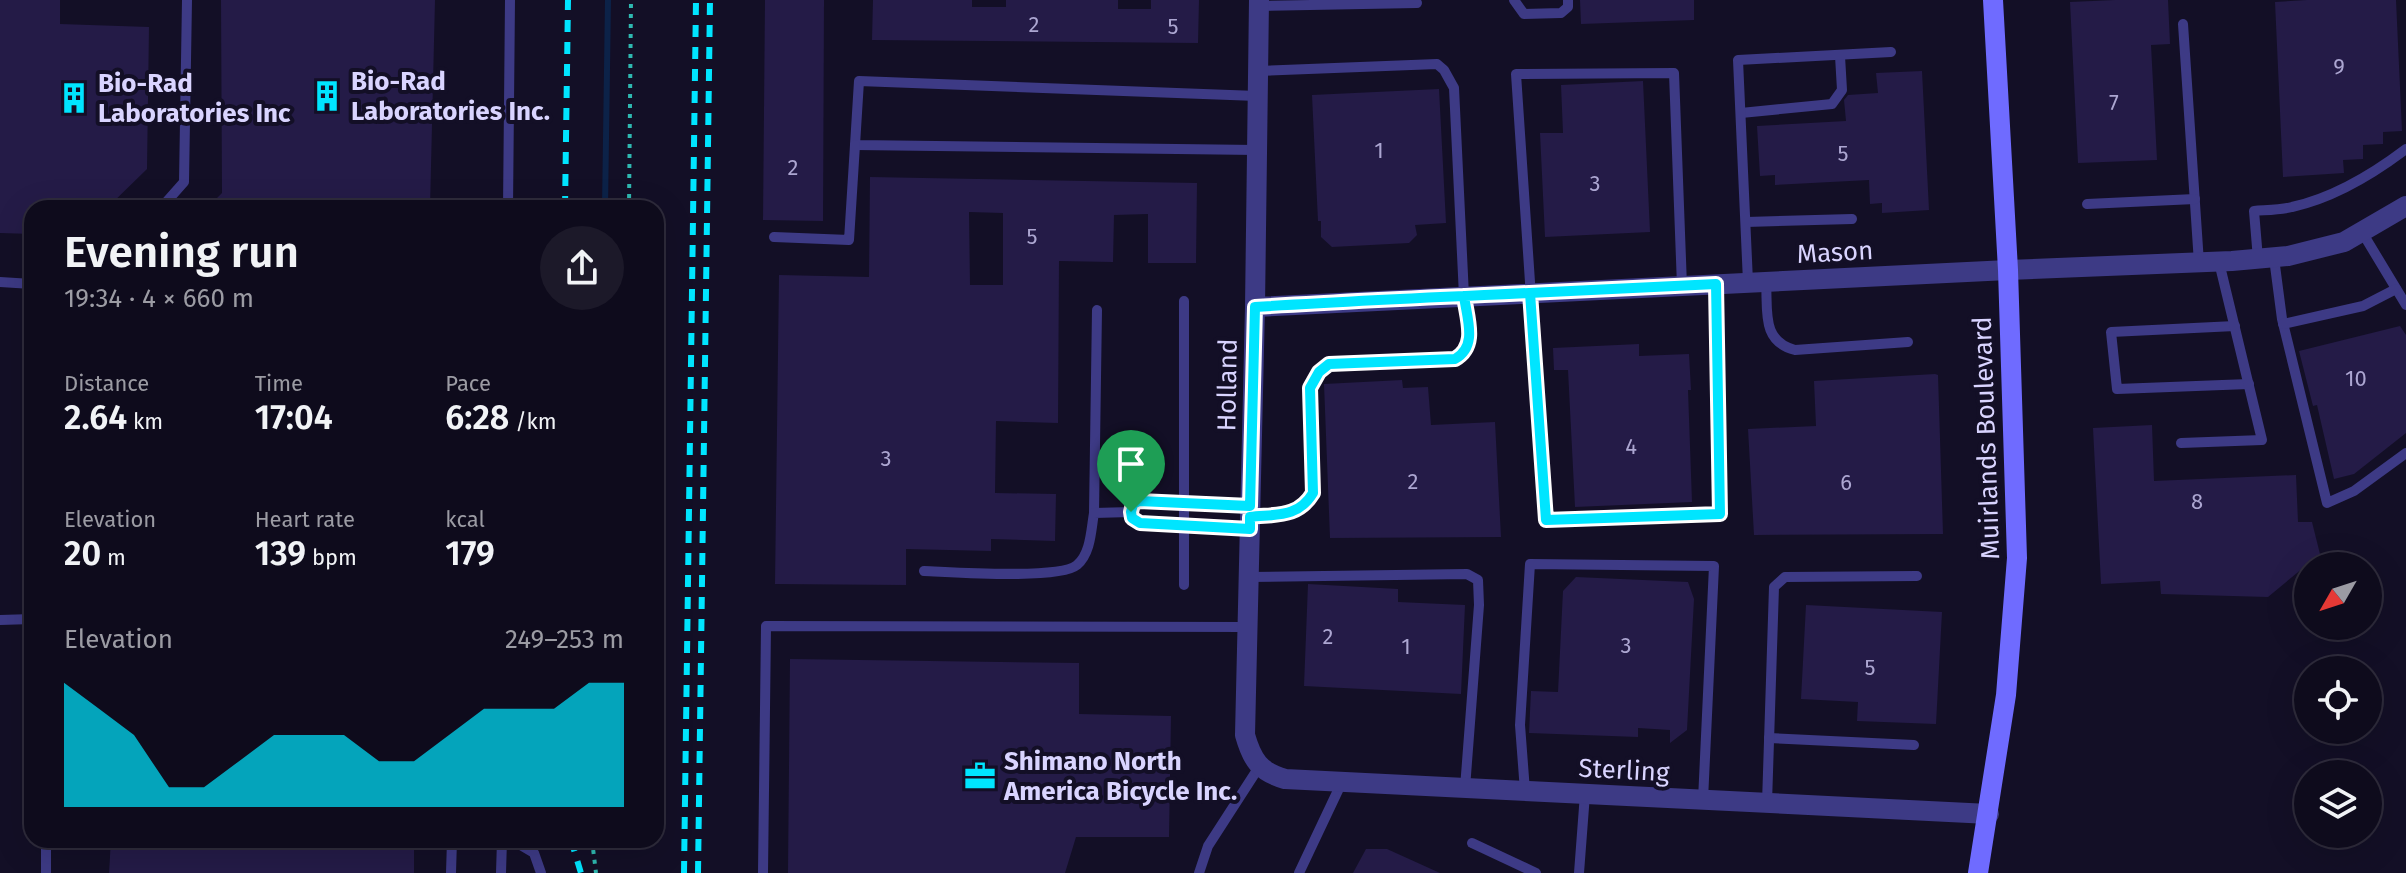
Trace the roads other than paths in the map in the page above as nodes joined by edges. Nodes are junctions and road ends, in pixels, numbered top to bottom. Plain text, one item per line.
1 (187, 0) edge
2 (510, 0) edge
3 (1514, 0) edge
4 (1568, 0) edge
5 (1993, 0) edge
6 (1258, 3) edge
7 (1417, 3) dead end
8 (2183, 24) dead end
9 (1891, 52) dead end
10 (1840, 56) junction
11 (1258, 71) junction
12 (1257, 96) junction
13 (1741, 113) junction
14 (855, 145) junction
15 (2406, 149) edge
16 (1257, 150) junction
17 (2195, 199) junction
18 (168, 200) edge
19 (508, 200) edge
20 (2087, 204) dead end
21 (2406, 206) edge
22 (1852, 219) dead end
23 (1746, 222) junction
24 (2362, 232) junction
25 (774, 237) dead end
26 (2266, 258) junction
27 (2209, 262) junction
28 (2008, 270) junction
29 (0, 282) edge
30 (1757, 282) junction
31 (24, 284) edge
32 (1716, 284) junction
33 (1682, 286) junction
34 (2396, 289) junction
35 (1530, 293) junction
36 (1464, 296) junction
37 (1184, 301) dead end
38 (2406, 305) edge
39 (1255, 307) junction
40 (1097, 310) dead end
41 (2283, 324) junction
42 (2235, 326) junction
43 (1908, 342) dead end
44 (2249, 384) junction
45 (2181, 443) dead end
46 (2406, 453) edge
47 (1184, 503) junction
48 (1131, 512) junction
49 (1094, 513) junction
50 (1250, 517) junction
51 (1184, 525) junction
52 (924, 571) dead end
53 (1917, 576) dead end
54 (1248, 577) junction
55 (1184, 585) dead end
56 (24, 619) edge
57 (0, 620) edge
58 (1247, 627) junction
59 (1769, 738) junction
60 (1914, 745) dead end
61 (1259, 767) junction
62 (1342, 782) junction
63 (1465, 788) junction
64 (1525, 791) junction
65 (1585, 794) junction
66 (1703, 800) junction
67 (1767, 803) junction
68 (1989, 814) junction
69 (1472, 843) dead end
70 (46, 848) edge
71 (452, 848) edge
72 (502, 848) edge
73 (526, 848) edge
74 (46, 873) edge
75 (451, 873) edge
76 (501, 873) edge
77 (541, 873) edge
78 (763, 873) edge
79 (1199, 873) edge
80 (1299, 873) edge
81 (1536, 873) edge
82 (1579, 873) edge
83 (1978, 873) edge

1 - 18 lane
2 - 19 lane
3 - 4 lane
5 - 28 main road, Muirlands Boulevard
6 - 7 lane
6 - 11 street, Holland
8 - 17 lane
9 - 10 lane
10 - 13 lane
10 - 13 lane
11 - 12 street, Holland
11 - 36 lane
12 - 14 lane
12 - 16 street, Holland
13 - 23 lane
14 - 16 lane
14 - 25 lane
15 - 26 lane
16 - 39 street, Holland
17 - 20 lane
17 - 27 lane
21 - 24 street, Mason
22 - 23 lane
23 - 30 lane
24 - 26 street, Mason
24 - 34 lane
26 - 27 street, Mason
26 - 41 lane
27 - 28 street, Mason
27 - 42 lane
28 - 30 street, Mason
28 - 68 main road, Muirlands Boulevard
29 - 31 lane
30 - 32 street, Mason
30 - 43 lane
32 - 33 street, Mason
32 - 35 lane
33 - 35 street, Mason
33 - 35 lane
34 - 38 lane
34 - 41 lane
35 - 36 street, Mason
36 - 39 street, Mason
36 - 50 lane
37 - 47 lane
39 - 50 street, Holland
40 - 49 lane
41 - 46 lane
42 - 44 lane
42 - 44 lane
44 - 45 lane
47 - 48 lane
47 - 50 lane
47 - 51 lane
48 - 49 lane
48 - 51 lane
49 - 52 lane
50 - 51 lane
50 - 54 street, Holland
51 - 55 lane
53 - 59 lane
54 - 58 street, Holland
54 - 63 lane
56 - 57 lane
58 - 61 street, Holland
58 - 78 lane
59 - 60 lane
59 - 67 lane
61 - 62 street, Sterling
61 - 79 lane
62 - 63 street, Sterling
62 - 80 lane
63 - 64 street, Sterling
64 - 65 street, Sterling
64 - 66 lane
65 - 66 street, Sterling
65 - 82 lane
66 - 67 street, Sterling
67 - 68 street, Sterling
68 - 83 main road, Muirlands Boulevard
69 - 81 lane
70 - 74 lane
71 - 75 lane
72 - 76 lane
73 - 77 lane

